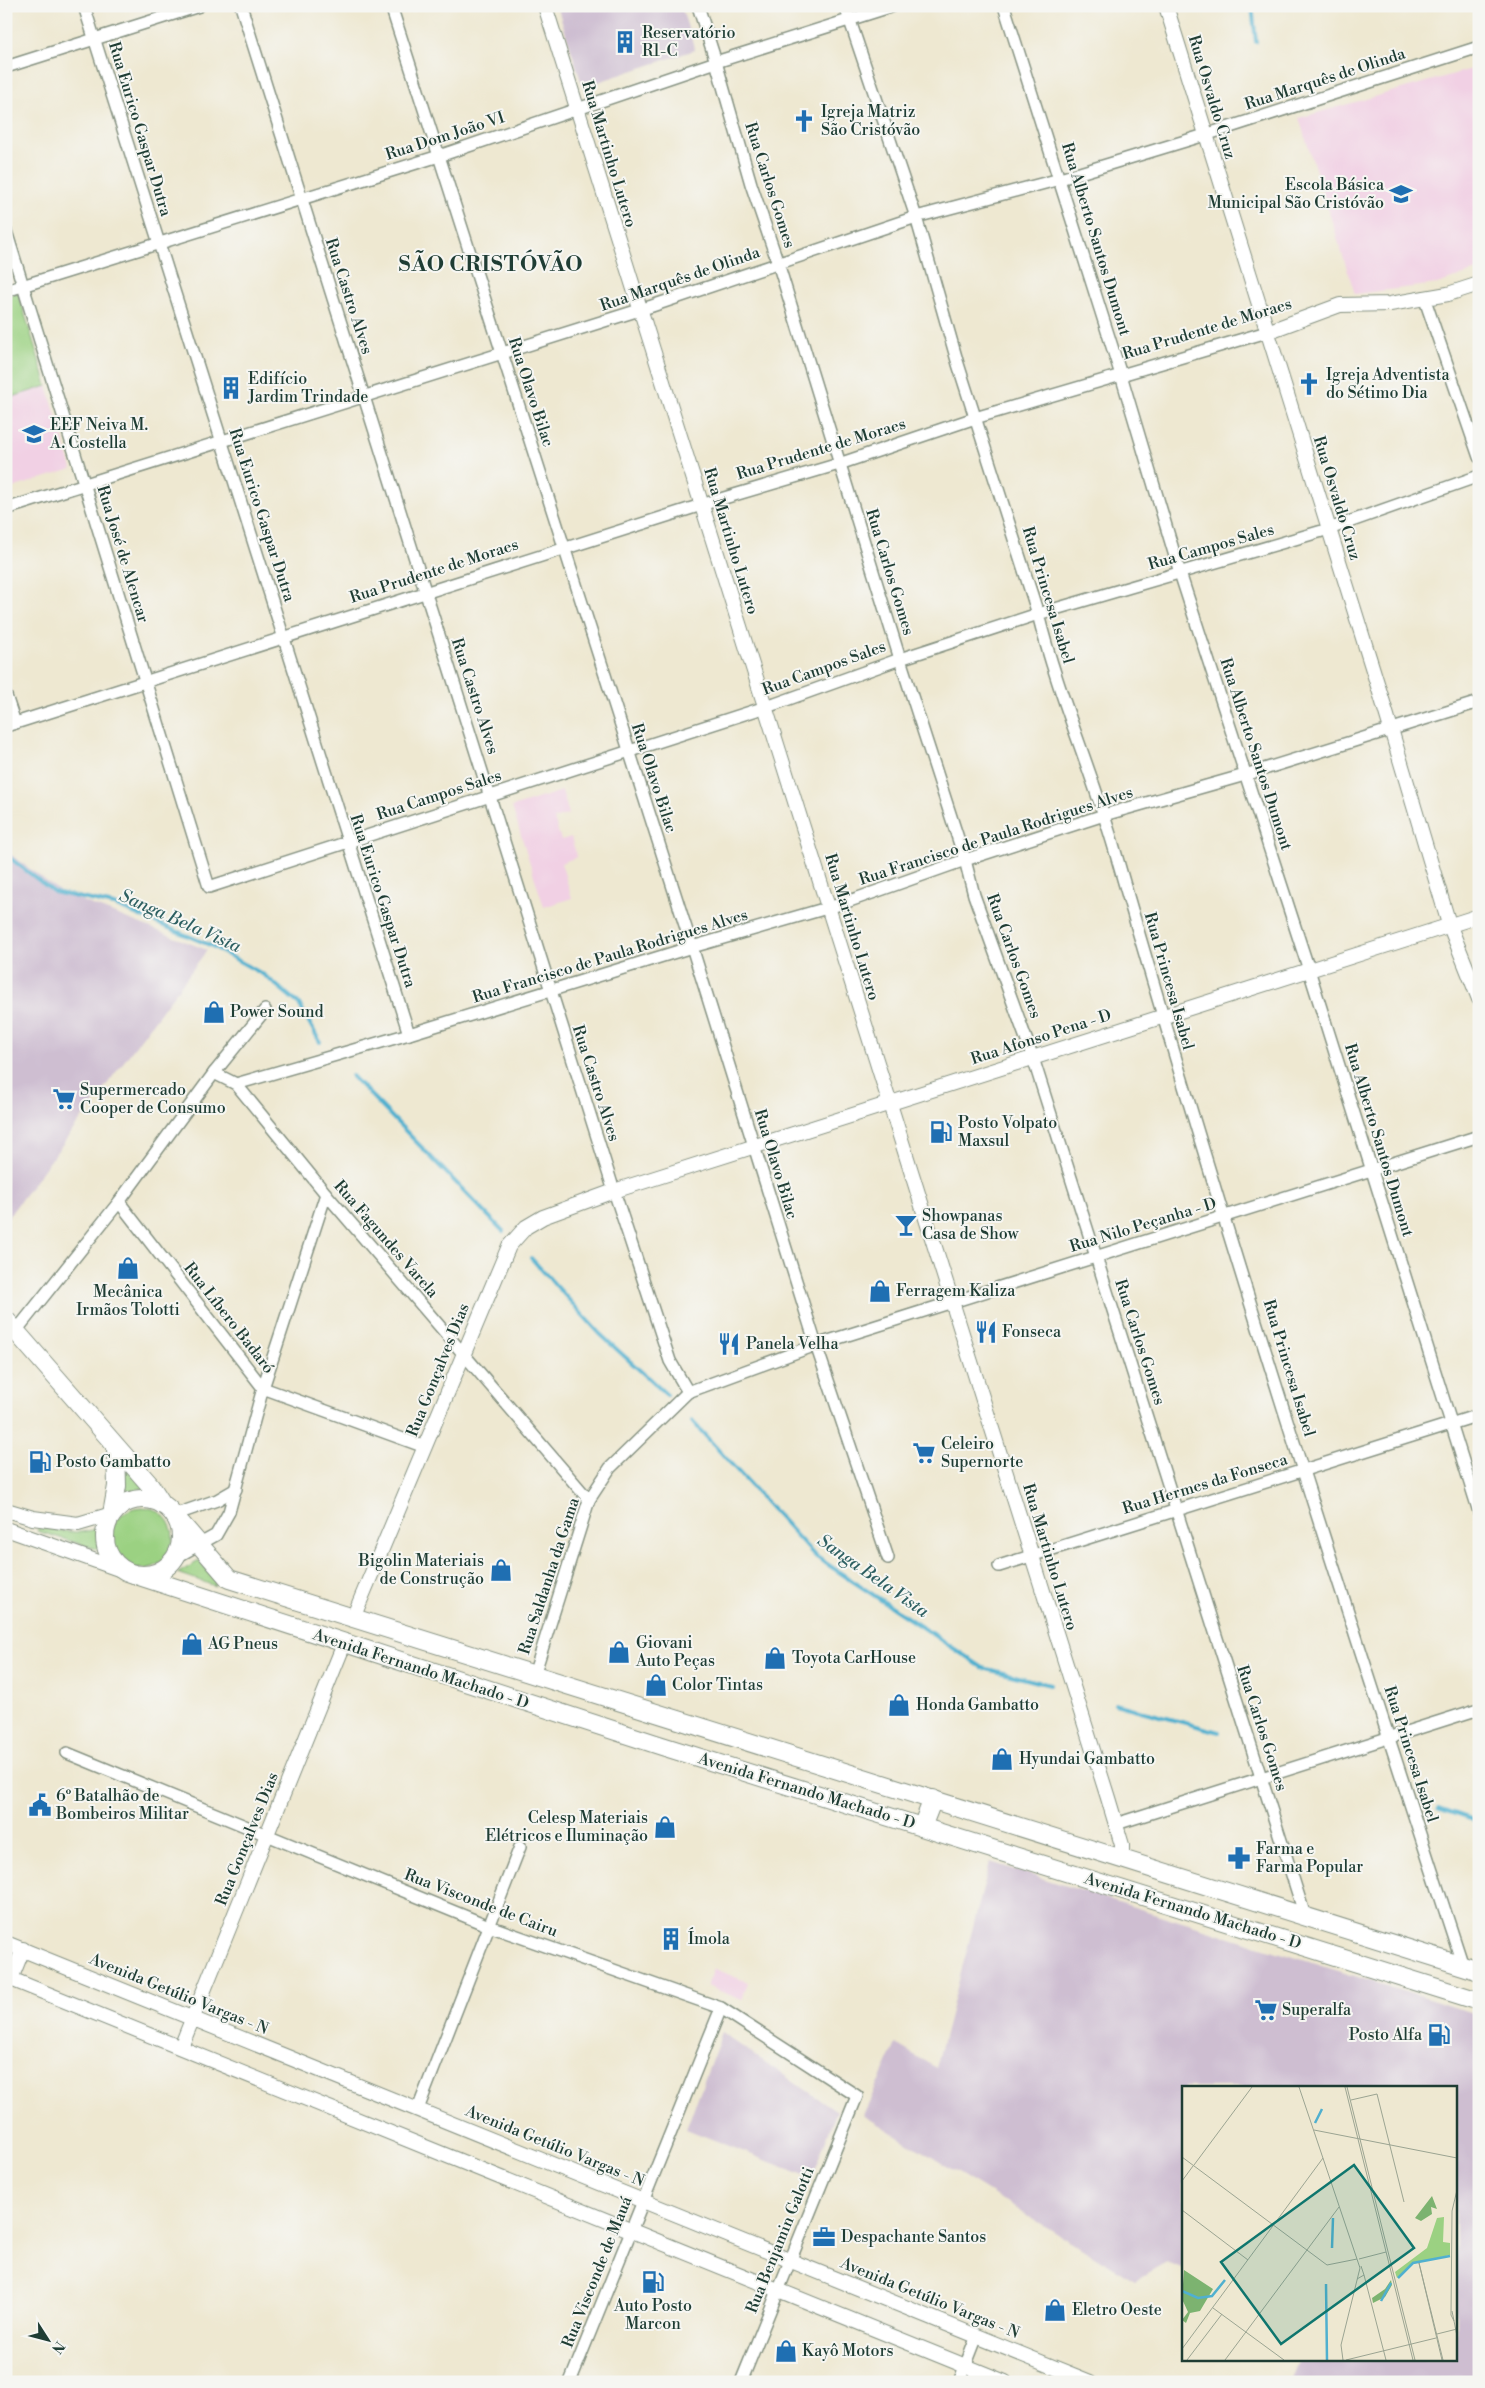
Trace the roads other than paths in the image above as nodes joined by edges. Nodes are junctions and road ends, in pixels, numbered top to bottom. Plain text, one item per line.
1 (84, 6) edge
2 (199, 6) edge
3 (241, 6) edge
4 (391, 6) edge
5 (545, 6) edge
6 (698, 6) edge
7 (845, 6) edge
8 (893, 6) edge
9 (1004, 6) edge
10 (1166, 6) edge
11 (849, 20) junction
12 (95, 39) junction
13 (1479, 47) edge
14 (716, 62) junction
15 (6, 67) edge
16 (577, 109) junction
17 (1205, 135) junction
18 (439, 156) junction
19 (1060, 179) junction
20 (301, 199) junction
21 (916, 217) junction
22 (6, 230) edge
23 (159, 244) junction
24 (778, 263) junction
25 (1479, 284) edge
26 (23, 286) junction
27 (6, 292) edge
28 (1424, 298) junction
29 (640, 310) junction
30 (1267, 332) junction
31 (502, 354) junction
32 (1121, 375) junction
33 (364, 397) junction
34 (975, 418) junction
35 (221, 441) junction
36 (1479, 457) edge
37 (839, 464) junction
38 (1479, 476) edge
39 (85, 484) junction
40 (701, 505) junction
41 (6, 509) edge
42 (1329, 529) junction
43 (563, 548) junction
44 (1180, 573) junction
45 (425, 592) junction
46 (1038, 614) junction
47 (283, 638) junction
48 (900, 658) junction
49 (146, 681) junction
50 (6, 696) edge
51 (1479, 702) edge
52 (765, 707) junction
53 (11, 725) edge
54 (1391, 730) junction
55 (628, 751) junction
56 (1245, 775) junction
57 (490, 796) junction
58 (1104, 815) junction
59 (347, 842) junction
60 (965, 860) junction
61 (209, 887) joint
62 (827, 908) junction
63 (1479, 916) edge
64 (1450, 924) junction
65 (692, 946) junction
66 (1308, 970) junction
67 (550, 991) junction
68 (1479, 999) edge
69 (265, 1010) dead end
70 (1162, 1017) junction
71 (408, 1034) junction
72 (1033, 1058) junction
73 (214, 1073) junction
74 (236, 1084) junction
75 (890, 1104) junction
76 (1479, 1136) edge
77 (753, 1147) junction
78 (1372, 1170) junction
79 (614, 1192) junction
80 (326, 1194) junction
81 (119, 1202) junction
82 (1224, 1217) junction
83 (1096, 1257) junction
84 (952, 1302) junction
85 (11, 1325) edge
86 (816, 1345) junction
87 (463, 1354) junction
88 (263, 1388) junction
89 (688, 1392) junction
90 (1479, 1415) edge
91 (1451, 1424) junction
92 (116, 1447) junction
93 (425, 1447) junction
94 (1304, 1470) junction
95 (236, 1489) junction
96 (589, 1500) junction
97 (6, 1510) edge
98 (169, 1510) junction
99 (1176, 1510) junction
100 (1479, 1512) edge
101 (112, 1514) junction
102 (6, 1528) edge
103 (199, 1546) junction
104 (1032, 1556) junction
105 (175, 1558) junction
106 (888, 1558) dead end
107 (999, 1566) dead end
108 (130, 1573) junction
109 (353, 1618) junction
110 (344, 1644) junction
111 (534, 1675) junction
112 (526, 1702) junction
113 (1479, 1709) edge
114 (1388, 1738) junction
115 (67, 1753) dead end
116 (1261, 1778) junction
117 (933, 1799) junction
118 (1116, 1824) junction
119 (922, 1827) junction
120 (268, 1834) junction
121 (520, 1847) dead end
122 (1122, 1859) junction
123 (1116, 1886) junction
124 (1304, 1916) junction
125 (489, 1926) junction
126 (6, 1943) edge
127 (1395, 1946) junction
128 (23, 1949) junction
129 (1335, 1956) junction
130 (1471, 1968) edge
131 (9, 1978) edge
132 (1479, 2001) edge
133 (721, 2008) junction
134 (193, 2018) junction
135 (181, 2048) junction
136 (418, 2109) junction
137 (850, 2111) joint
138 (644, 2201) junction
139 (632, 2230) junction
140 (790, 2260) junction
141 (778, 2290) junction
142 (977, 2336) junction
143 (965, 2366) junction
144 (570, 2382) edge
145 (740, 2382) edge
146 (959, 2382) edge
147 (1005, 2382) edge
148 (1090, 2382) edge

1 - 12 street, Rua Eurico Gaspar Dutra
2 - 12 street
3 - 20 street, Rua Castro Alves
4 - 18 street, Rua Olavo Bilac
5 - 16 street, Rua Martinho Lutero
6 - 14 street, Rua Carlos Gomes
7 - 11 street, Rua Princesa Isabel
8 - 11 street, Rua Dom João VI
9 - 19 street, Rua Alberto Santos Dumont
10 - 17 street, Rua Osvaldo Cruz
11 - 14 street, Rua Dom João VI
11 - 21 street, Rua Princesa Isabel
12 - 15 street
12 - 23 street, Rua Eurico Gaspar Dutra
13 - 17 street, Rua Marquês de Olinda
14 - 16 street, Rua Dom João VI
14 - 24 street, Rua Carlos Gomes
16 - 18 street, Rua Dom João VI
16 - 29 street, Rua Martinho Lutero
17 - 19 street, Rua Marquês de Olinda
17 - 30 street, Rua Osvaldo Cruz
18 - 20 street, Rua Dom João VI
18 - 31 street, Rua Olavo Bilac
19 - 21 street, Rua Marquês de Olinda
19 - 32 street, Rua Alberto Santos Dumont
20 - 23 street, Rua Dom João VI
20 - 33 street, Rua Castro Alves
21 - 24 street, Rua Marquês de Olinda
21 - 34 street, Rua Princesa Isabel
22 - 26 street, Rua José de Alencar
23 - 26 street, Rua Dom João VI
23 - 35 street, Rua Eurico Gaspar Dutra
24 - 29 street, Rua Marquês de Olinda
24 - 37 street, Rua Carlos Gomes
25 - 28 street, Rua Prudente de Moraes
26 - 27 street, Rua Dom João VI
26 - 39 street, Rua José de Alencar
28 - 30 street, Rua Prudente de Moraes
28 - 36 street
29 - 31 street, Rua Marquês de Olinda
29 - 40 street, Rua Martinho Lutero
30 - 32 street, Rua Prudente de Moraes
30 - 42 street, Rua Osvaldo Cruz
31 - 33 street, Rua Marquês de Olinda
31 - 43 street, Rua Olavo Bilac
32 - 34 street, Rua Prudente de Moraes
32 - 44 street, Rua Alberto Santos Dumont
33 - 35 street, Rua Marquês de Olinda
33 - 45 street, Rua Castro Alves
34 - 37 street, Rua Prudente de Moraes
34 - 46 street, Rua Princesa Isabel
35 - 39 street, Rua Marquês de Olinda
35 - 47 street, Rua Eurico Gaspar Dutra
37 - 40 street, Rua Prudente de Moraes
37 - 48 street, Rua Carlos Gomes
38 - 42 street, Rua Campos Sales
39 - 41 street, Rua Marquês de Olinda
39 - 49 street, Rua José de Alencar
40 - 43 street, Rua Prudente de Moraes
40 - 52 street, Rua Martinho Lutero
42 - 44 street, Rua Campos Sales
42 - 54 street, Rua Osvaldo Cruz
43 - 45 street, Rua Prudente de Moraes
43 - 55 street, Rua Olavo Bilac
44 - 46 street, Rua Campos Sales
44 - 56 street, Rua Alberto Santos Dumont
45 - 47 street, Rua Prudente de Moraes
45 - 57 street, Rua Castro Alves
46 - 48 street, Rua Campos Sales
46 - 58 street, Rua Princesa Isabel
47 - 49 street, Rua Prudente de Moraes
47 - 59 street, Rua Eurico Gaspar Dutra
48 - 52 street, Rua Campos Sales
48 - 60 street, Rua Carlos Gomes
49 - 53 street, Rua Prudente de Moraes
49 - 61 street, Rua José de Alencar
50 - 53 street
51 - 54 street, Rua Francisco de Paula Rodrigues Alves
52 - 55 street, Rua Campos Sales
52 - 62 street, Rua Martinho Lutero
54 - 56 street, Rua Francisco de Paula Rodrigues Alves
54 - 64 street, Rua Osvaldo Cruz
55 - 57 street, Rua Campos Sales
55 - 65 street, Rua Olavo Bilac
56 - 58 street, Rua Francisco de Paula Rodrigues Alves
56 - 66 street, Rua Alberto Santos Dumont
57 - 59 street, Rua Campos Sales
57 - 67 street, Rua Castro Alves
58 - 60 street, Rua Francisco de Paula Rodrigues Alves
58 - 70 street, Rua Princesa Isabel
59 - 61 street, Rua Campos Sales
59 - 71 street, Rua Eurico Gaspar Dutra
60 - 62 street, Rua Francisco de Paula Rodrigues Alves
60 - 72 street, Rua Carlos Gomes
62 - 65 street, Rua Francisco de Paula Rodrigues Alves
62 - 75 street, Rua Martinho Lutero
63 - 64 street, Rua Afonso Pena - D
64 - 66 street, Rua Afonso Pena - D
64 - 68 street, Rua Osvaldo Cruz
65 - 67 street, Rua Francisco de Paula Rodrigues Alves
65 - 77 street, Rua Olavo Bilac
66 - 70 street, Rua Afonso Pena - D
66 - 78 street, Rua Alberto Santos Dumont
67 - 71 street, Rua Francisco de Paula Rodrigues Alves
67 - 79 street, Rua Castro Alves
69 - 73 street
70 - 72 street, Rua Afonso Pena - D
70 - 82 street, Rua Princesa Isabel
71 - 74 street, Rua Francisco de Paula Rodrigues Alves
72 - 75 street, Rua Afonso Pena - D
72 - 83 street, Rua Carlos Gomes
73 - 74 street, Rua Fagundes Varela
73 - 81 street
74 - 80 street, Rua Fagundes Varela
75 - 77 street, Rua Afonso Pena - D
75 - 84 street, Rua Martinho Lutero
76 - 78 street, Rua Nilo Peçanha - D
77 - 79 street, Rua Afonso Pena - D
77 - 86 street, Rua Olavo Bilac
78 - 82 street, Rua Nilo Peçanha - D
78 - 91 street, Rua Alberto Santos Dumont
79 - 87 street, Rua Gonçalves Dias
79 - 89 street, Rua Castro Alves
80 - 87 street, Rua Fagundes Varela
80 - 88 street
81 - 85 street
81 - 88 street, Rua Líbero Badaró
82 - 83 street, Rua Nilo Peçanha - D
82 - 94 street, Rua Princesa Isabel
83 - 84 street, Rua Nilo Peçanha - D
83 - 99 street, Rua Carlos Gomes
84 - 86 street, Rua Nilo Peçanha - D
84 - 104 street, Rua Martinho Lutero
85 - 92 main road
86 - 89 street, Rua Saldanha da Gama
86 - 106 street, Rua Olavo Bilac
87 - 93 street, Rua Gonçalves Dias
87 - 96 street, Rua Fagundes Varela
88 - 93 street, Rua Líbero Badaró
88 - 95 street
89 - 96 street, Rua Saldanha da Gama
90 - 91 street, Rua Hermes da Fonseca
91 - 94 street, Rua Hermes da Fonseca
91 - 100 street, Rua Alberto Santos Dumont
92 - 98 main road
92 - 101 main road
93 - 109 street, Rua Gonçalves Dias
94 - 99 street, Rua Hermes da Fonseca
94 - 114 street, Rua Princesa Isabel
95 - 98 street
95 - 103 street
96 - 111 street, Rua Saldanha da Gama
97 - 101 street
98 - 101 main road
98 - 103 main road, Avenida Fernando Machado - D
98 - 105 main road
99 - 104 street, Rua Hermes da Fonseca
99 - 116 street, Rua Carlos Gomes
101 - 108 main road
102 - 108 street, Avenida Fernando Machado - D
103 - 105 street
103 - 109 main road, Avenida Fernando Machado - D
104 - 107 street, Rua Hermes da Fonseca
104 - 118 street, Rua Martinho Lutero
105 - 108 main road
108 - 110 main road, Avenida Fernando Machado - D
109 - 111 main road, Avenida Fernando Machado - D
110 - 112 main road, Avenida Fernando Machado - D
110 - 120 street, Rua Gonçalves Dias
111 - 112 main road
111 - 117 main road, Avenida Fernando Machado - D
112 - 119 main road, Avenida Fernando Machado - D
113 - 114 street
114 - 116 street
114 - 130 street, Rua Princesa Isabel
115 - 120 street, Rua Visconde de Cairu
116 - 118 street
116 - 124 street, Rua Carlos Gomes
117 - 119 main road
117 - 122 main road, Avenida Fernando Machado - D
118 - 122 street, Rua Martinho Lutero
119 - 123 main road, Avenida Fernando Machado - D
120 - 125 street, Rua Visconde de Cairu
120 - 134 street, Rua Gonçalves Dias
121 - 125 street
122 - 123 main road
122 - 124 main road, Avenida Fernando Machado - D
123 - 129 main road, Avenida Fernando Machado - D
124 - 127 main road, Avenida Fernando Machado - D
125 - 133 street, Rua Visconde de Cairu
125 - 136 street
126 - 128 street, Avenida Getúlio Vargas - N
127 - 129 main road
127 - 130 main road, Avenida Fernando Machado - D
128 - 131 street
128 - 134 street, Avenida Getúlio Vargas - N
129 - 132 main road, Avenida Fernando Machado - D
131 - 135 street
133 - 137 street, Rua Visconde de Cairu
133 - 138 street, Rua Visconde de Mauá
134 - 135 street, Rua Gonçalves Dias
134 - 136 street, Avenida Getúlio Vargas - N
135 - 139 street
136 - 138 street, Avenida Getúlio Vargas - N
137 - 140 street, Rua Benjamin Galotti
138 - 139 street, Rua Visconde de Mauá
138 - 140 street, Avenida Getúlio Vargas - N
139 - 141 street
139 - 144 street, Rua Visconde de Mauá
140 - 141 street, Rua Benjamin Galotti
140 - 142 street, Avenida Getúlio Vargas - N
141 - 143 street
141 - 145 street, Rua Benjamin Galotti
142 - 143 street
142 - 148 street, Avenida Getúlio Vargas - N
143 - 146 street
143 - 147 street

